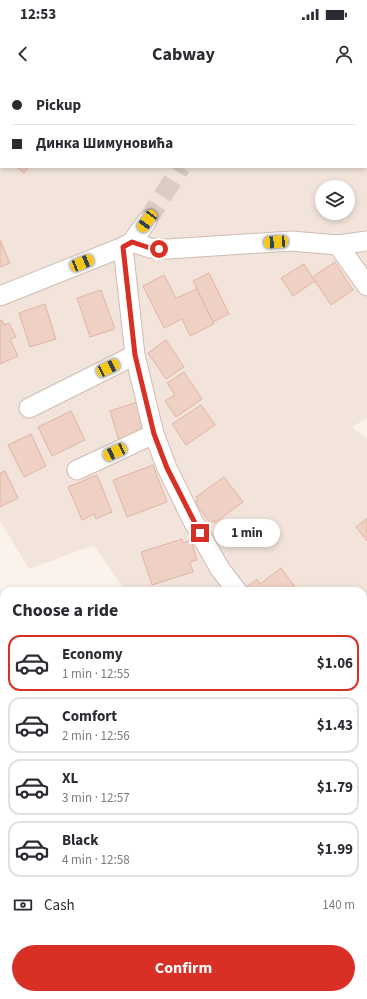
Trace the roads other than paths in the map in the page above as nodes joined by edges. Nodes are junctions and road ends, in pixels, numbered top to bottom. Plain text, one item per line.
1 (147, 221) tunnel mouth
2 (367, 241) edge
3 (127, 245) junction
4 (338, 245) junction
5 (367, 286) edge
6 (0, 296) edge
7 (135, 355) junction
8 (29, 408) dead end
9 (154, 434) junction
10 (76, 470) dead end
11 (234, 587) edge

1 - 3 street
2 - 4 street
3 - 4 street
3 - 6 street
3 - 7 street
4 - 5 street
7 - 8 street
7 - 9 street
9 - 10 street
9 - 11 street

